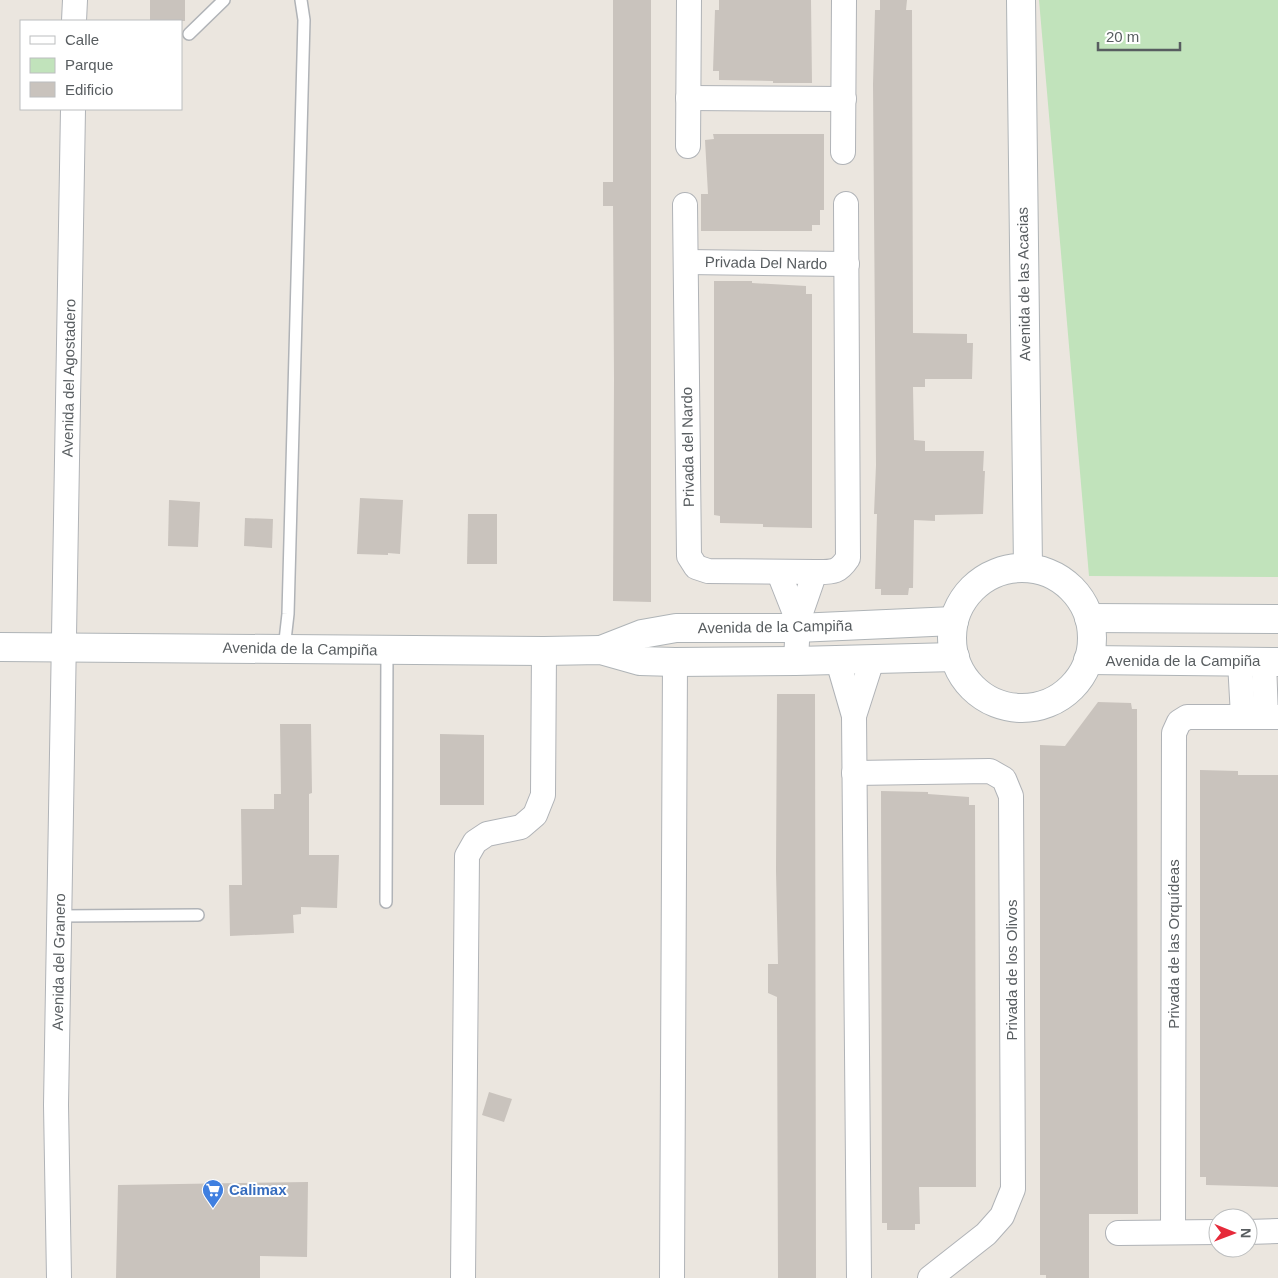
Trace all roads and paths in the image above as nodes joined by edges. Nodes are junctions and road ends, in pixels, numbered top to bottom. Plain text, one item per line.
1 (75, 0) edge
2 (224, 0) edge
3 (302, 0) edge
4 (689, 0) edge
5 (844, 0) edge
6 (1021, 0) edge
7 (74, 20) edge
8 (189, 34) dead end
9 (688, 98) junction
10 (844, 99) junction
11 (73, 110) edge
12 (688, 146) dead end
13 (843, 152) dead end
14 (846, 204) dead end
15 (685, 206) dead end
16 (686, 262) junction
17 (847, 264) junction
18 (1028, 568) junction
19 (815, 572) junction
20 (781, 578) junction
21 (1088, 618) junction
22 (1278, 619) edge
23 (954, 621) junction
24 (797, 625) junction
25 (725, 628) junction
26 (65, 646) junction
27 (0, 647) edge
28 (284, 649) junction
29 (387, 650) junction
30 (601, 650) junction
31 (544, 651) junction
32 (954, 657) junction
33 (872, 660) junction
34 (1088, 660) junction
35 (838, 661) junction
36 (675, 662) junction
37 (724, 662) junction
38 (796, 662) junction
39 (1261, 662) edge
40 (854, 716) junction
41 (1243, 716) junction
42 (1272, 717) edge
43 (854, 773) junction
44 (386, 902) dead end
45 (198, 915) dead end
46 (60, 916) junction
47 (1278, 1231) edge
48 (1173, 1232) junction
49 (1208, 1232) edge
50 (1258, 1232) edge
51 (1118, 1233) dead end
52 (59, 1278) edge
53 (463, 1278) edge
54 (672, 1278) edge
55 (859, 1278) edge
56 (930, 1278) edge

1 - 7 street
2 - 8 lane
3 - 28 lane
4 - 9 street
5 - 10 street
6 - 18 street, Avenida de las Acacias
9 - 10 street
9 - 12 street
10 - 13 street
11 - 26 street, Avenida del Agostadero
14 - 17 street, Privada del Nardo
15 - 16 street, Privada del Nardo
16 - 17 street, Privada Del Nardo
16 - 20 street, Privada del Nardo
17 - 19 street, Privada del Nardo
18 - 21 street
18 - 23 street
19 - 20 street, Privada del Nardo
19 - 24 street
20 - 24 street
21 - 22 street
21 - 34 street
23 - 24 street, Avenida de la Campiña
23 - 32 street
24 - 25 street, Avenida de la Campiña
24 - 38 street
25 - 30 street, Avenida de la Campiña
25 - 37 street
26 - 27 street, Avenida de la Campiña
26 - 28 street, Avenida de la Campiña
26 - 46 street, Avenida del Granero
28 - 29 street, Avenida de la Campiña
29 - 31 street, Avenida de la Campiña
29 - 44 lane
30 - 31 street, Avenida de la Campiña
30 - 36 street, Avenida de la Campiña
31 - 53 street
32 - 33 street, Avenida de la Campiña
32 - 34 street
33 - 35 street, Avenida de la Campiña
33 - 40 street
34 - 39 street, Avenida de la Campiña
35 - 38 street, Avenida de la Campiña
35 - 40 street
36 - 37 street, Avenida de la Campiña
36 - 54 street
37 - 38 street, Avenida de la Campiña
39 - 41 street
39 - 42 street, Privada de las Orquídeas
40 - 43 street
41 - 42 street, Privada de las Orquídeas
41 - 48 street, Privada de las Orquídeas
43 - 55 street
43 - 56 street, Privada de los Olivos
45 - 46 lane
46 - 52 street, Avenida del Granero
47 - 50 street
48 - 49 street
48 - 51 street

